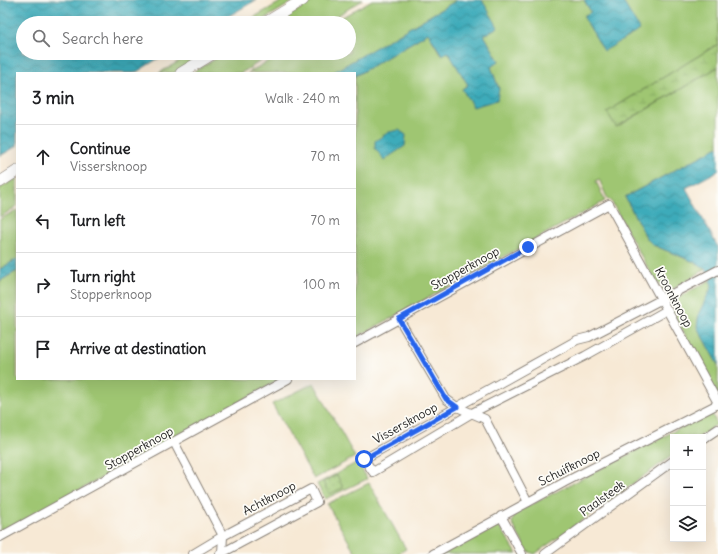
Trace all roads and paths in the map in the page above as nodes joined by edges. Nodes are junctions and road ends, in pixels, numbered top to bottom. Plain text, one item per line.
1 (304, 0) edge
2 (277, 16) edge
3 (202, 60) edge
4 (183, 72) edge
5 (16, 173) edge
6 (0, 182) edge
7 (609, 204) joint
8 (718, 270) edge
9 (662, 300) junction
10 (667, 310) junction
11 (399, 319) junction
12 (356, 342) edge
13 (286, 380) edge
14 (718, 404) edge
15 (457, 407) junction
16 (472, 414) junction
17 (718, 429) edge
18 (706, 437) edge
19 (174, 442) junction
20 (670, 463) edge
21 (528, 502) junction
22 (501, 516) junction
23 (223, 536) junction
24 (0, 537) edge
25 (193, 554) edge
26 (221, 554) edge
27 (433, 554) edge
28 (522, 554) edge
29 (545, 554) edge

1 - 2 main road
3 - 4 main road
5 - 6 main road
7 - 9 street, Kroonknoop
7 - 11 street, Stopperknoop
8 - 9 street, Vissersknoop
9 - 10 street, Kroonknoop
9 - 15 street, Vissersknoop
10 - 14 street, Kroonknoop
10 - 16 street, Vissersknoop
11 - 12 street, Stopperknoop
11 - 15 street
13 - 19 street, Stopperknoop
14 - 21 street, Schuifknoop
15 - 16 street
15 - 16 street, Vissersknoop
16 - 21 street
17 - 18 street
19 - 23 street
19 - 24 street, Stopperknoop
20 - 29 street, Paalsteek
21 - 22 street, Schuifknoop
22 - 27 street, Schuifknoop
22 - 28 street
23 - 25 street, Achtknoop
23 - 26 street
23 - 26 street, Achtknoop

